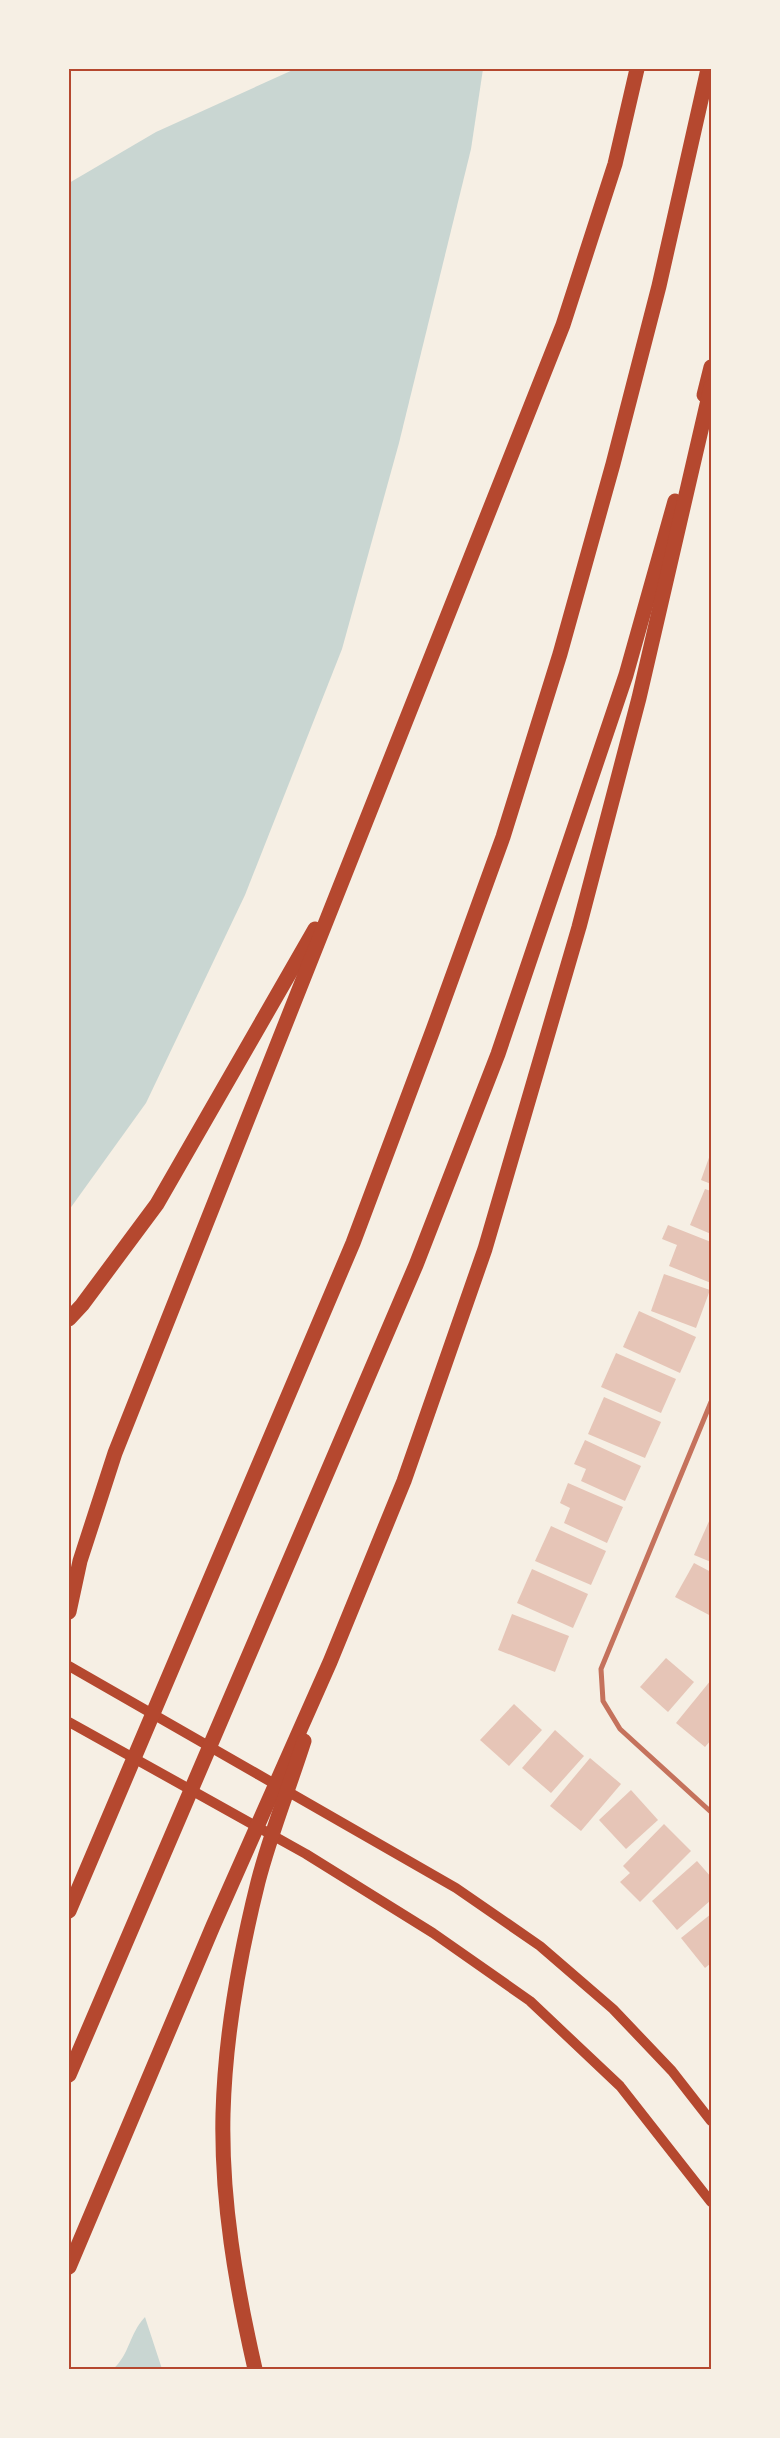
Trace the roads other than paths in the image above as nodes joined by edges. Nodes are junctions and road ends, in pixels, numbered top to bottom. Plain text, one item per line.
1 (637, 69) edge
2 (708, 69) edge
3 (711, 367) edge
4 (711, 387) edge
5 (376, 796) junction
6 (69, 1319) edge
7 (711, 1402) edge
8 (69, 1612) edge
9 (330, 1662) junction
10 (69, 1666) edge
11 (69, 1722) edge
12 (711, 1812) edge
13 (69, 1911) edge
14 (69, 2075) edge
15 (711, 2121) edge
16 (711, 2202) edge
17 (69, 2267) edge
18 (255, 2369) edge

1 - 5 highway
2 - 13 highway
3 - 14 highway
4 - 9 highway
5 - 6 highway
5 - 8 highway
7 - 12 street
9 - 17 highway
9 - 18 highway
10 - 15 main road
11 - 16 main road

